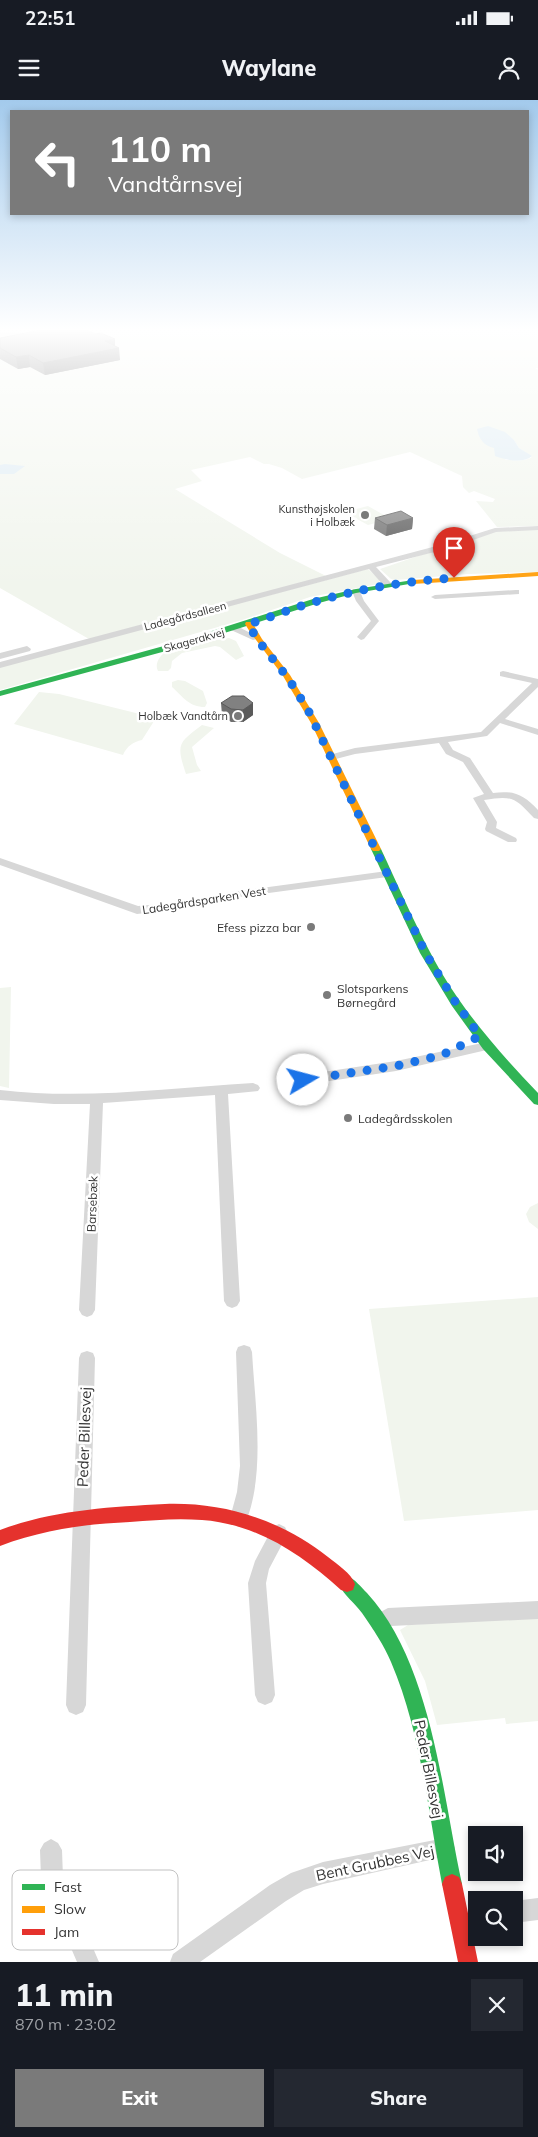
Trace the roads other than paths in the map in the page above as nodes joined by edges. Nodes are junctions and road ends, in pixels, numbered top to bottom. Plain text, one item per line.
1 (538, 528) edge
2 (371, 567) junction
3 (538, 574) edge
4 (481, 580) junction
5 (388, 585) junction
6 (516, 592) dead end
7 (488, 593) junction
8 (353, 595) junction
9 (435, 597) dead end
10 (249, 624) junction
11 (234, 628) junction
12 (361, 637) dead end
13 (256, 638) junction
14 (42, 645) dead end
15 (0, 656) edge
16 (0, 665) edge
17 (503, 674) dead end
18 (538, 682) edge
19 (0, 694) edge
20 (500, 720) junction
21 (538, 732) edge
22 (442, 740) junction
23 (331, 754) junction
24 (490, 796) junction
25 (538, 816) edge
26 (512, 840) dead end
27 (0, 860) edge
28 (387, 874) junction
29 (484, 1041) junction
30 (303, 1080) dead end
31 (253, 1088) dead end
32 (221, 1090) junction
33 (0, 1094) edge
34 (96, 1098) junction
35 (538, 1101) edge
36 (232, 1301) dead end
37 (87, 1310) dead end
38 (244, 1352) dead end
39 (87, 1358) dead end
40 (82, 1517) junction
41 (239, 1518) junction
42 (278, 1533) junction
43 (0, 1538) edge
44 (538, 1610) edge
45 (380, 1623) junction
46 (265, 1695) dead end
47 (76, 1705) dead end
48 (445, 1848) junction
49 (51, 1850) dead end
50 (52, 1870) edge
51 (538, 1909) edge
52 (523, 1911) edge
53 (468, 1919) edge
54 (468, 1946) edge
55 (83, 1950) edge
56 (88, 1962) edge
57 (181, 1962) edge
58 (468, 1962) edge

1 - 2 street, Ladegårdsalleen
2 - 5 street
2 - 16 street, Ladegårdsalleen
3 - 4 street, Skagerakvej
4 - 5 street, Skagerakvej
4 - 7 street
5 - 8 street, Skagerakvej
6 - 7 street
7 - 9 street
8 - 10 street, Skagerakvej
8 - 12 street
10 - 11 street, Skagerakvej
10 - 13 street
11 - 13 street
11 - 19 street, Skagerakvej
13 - 23 street
14 - 15 street
17 - 18 street
18 - 20 street
20 - 21 street
20 - 22 street
22 - 23 street
22 - 24 street
23 - 28 street
24 - 25 street
24 - 26 street
27 - 28 street, Ladegårdsparken Vest
28 - 29 street
29 - 30 street
29 - 35 street
31 - 32 street
32 - 34 street
32 - 36 street
33 - 34 street
34 - 37 street, Barsebæk
38 - 41 street
39 - 40 street, Peder Billesvej
40 - 41 street, Peder Billesvej
40 - 43 street, Peder Billesvej
40 - 47 street, Peder Billesvej
41 - 42 street, Peder Billesvej
42 - 45 street, Peder Billesvej
42 - 46 street
44 - 45 street
45 - 48 street, Peder Billesvej
48 - 53 street, Peder Billesvej
48 - 57 street, Bent Grubbes Vej
49 - 50 street
51 - 52 street
54 - 58 street, Peder Billesvej
55 - 56 street

